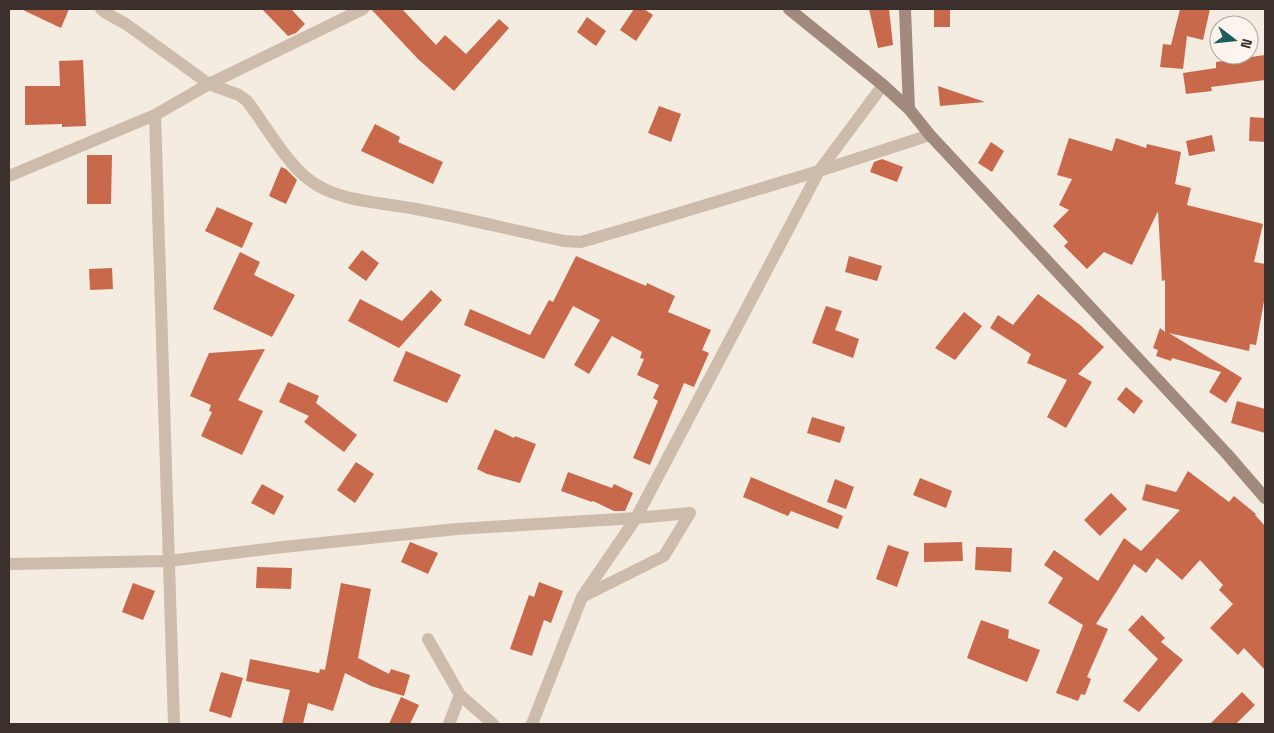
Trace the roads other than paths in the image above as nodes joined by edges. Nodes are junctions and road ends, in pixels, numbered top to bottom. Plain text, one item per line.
1 (102, 9) edge
2 (363, 9) edge
3 (789, 9) edge
4 (905, 9) edge
5 (210, 84) junction
6 (883, 85) junction
7 (909, 109) junction
8 (155, 115) junction
9 (930, 135) junction
10 (819, 171) junction
11 (9, 176) edge
12 (1265, 498) edge
13 (636, 518) junction
14 (168, 561) junction
15 (9, 564) edge
16 (582, 597) junction
17 (428, 639) dead end
18 (460, 696) junction
19 (174, 724) edge
20 (448, 724) edge
21 (493, 724) edge
22 (532, 724) edge

1 - 5 street
2 - 5 street
3 - 6 main road
4 - 7 main road
5 - 8 street
5 - 10 street
6 - 7 main road
6 - 10 street
7 - 9 main road
8 - 11 street
8 - 14 street
9 - 10 street
9 - 12 main road
10 - 13 street
13 - 14 street
13 - 16 street
13 - 16 street
14 - 15 street
14 - 19 street
16 - 22 street
17 - 18 street
18 - 20 street
18 - 21 street

